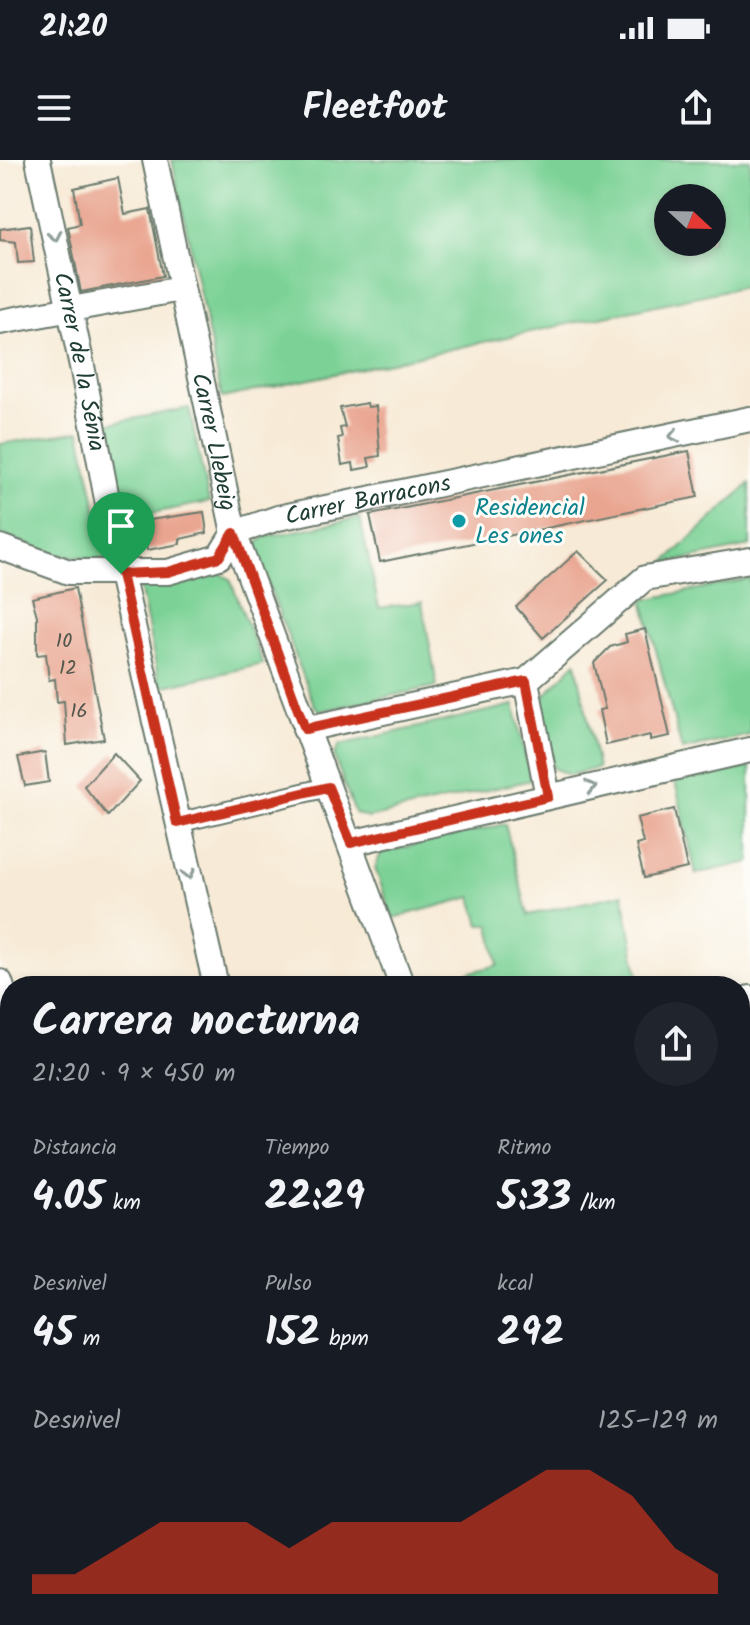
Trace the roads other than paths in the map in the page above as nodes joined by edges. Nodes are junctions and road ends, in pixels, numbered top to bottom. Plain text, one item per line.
1 (38, 160) edge
2 (155, 160) edge
3 (181, 289) junction
4 (71, 309) junction
5 (0, 322) edge
6 (750, 419) edge
7 (234, 533) junction
8 (0, 547) edge
9 (750, 560) edge
10 (121, 574) junction
11 (526, 681) junction
12 (305, 729) junction
13 (750, 750) edge
14 (328, 787) junction
15 (548, 797) junction
16 (177, 823) junction
17 (351, 843) junction
18 (214, 976) edge
19 (398, 976) edge

1 -> 4 street, Carrer de la Sénia
2 - 3 street, Carrer Llebeig
3 - 4 street
3 - 7 street, Carrer Llebeig
4 - 5 street
4 - 10 street, Carrer de la Sénia
6 -> 7 street, Carrer Barracons
7 - 10 street, Carrer Barracons
7 - 12 street, Carrer Llebeig
8 - 10 street, Carrer Barracons
9 - 11 street
10 - 16 street, Carrer de la Sénia
11 - 12 street
11 - 15 street
12 - 14 street, Carrer Llebeig
15 -> 13 street
14 - 16 street
14 - 17 street, Carrer Llebeig
15 - 17 street
16 -> 18 street, Carrer de la Sénia
17 - 19 street, Carrer Llebeig

